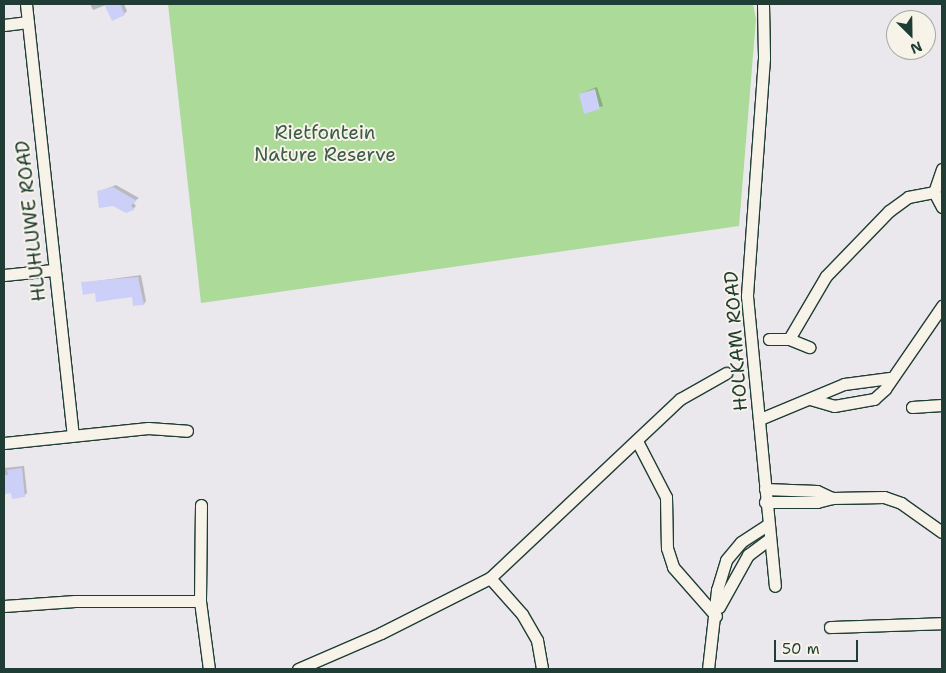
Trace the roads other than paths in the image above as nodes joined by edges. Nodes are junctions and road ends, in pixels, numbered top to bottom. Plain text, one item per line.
1 (26, 4) edge
2 (763, 4) edge
3 (28, 22) junction
4 (4, 25) edge
5 (942, 169) edge
6 (934, 192) junction
7 (942, 207) edge
8 (53, 270) junction
9 (4, 275) edge
10 (942, 306) edge
11 (769, 339) dead end
12 (789, 339) junction
13 (810, 347) dead end
14 (726, 373) dead end
15 (890, 378) junction
16 (810, 399) junction
17 (942, 405) edge
18 (912, 407) dead end
19 (760, 419) junction
20 (187, 431) dead end
21 (73, 435) junction
22 (638, 440) junction
23 (4, 443) edge
24 (765, 485) junction
25 (832, 498) junction
26 (765, 502) junction
27 (201, 505) dead end
28 (767, 525) junction
29 (942, 532) edge
30 (769, 539) junction
31 (490, 578) junction
32 (775, 586) dead end
33 (200, 601) junction
34 (4, 606) edge
35 (716, 616) junction
36 (942, 623) edge
37 (830, 627) dead end
38 (209, 669) edge
39 (298, 669) edge
40 (542, 669) edge
41 (708, 669) edge

1 - 3 street, HLUHLUWE ROAD
2 - 19 street, HOLKAM ROAD
3 - 4 street
3 - 8 street, HLUHLUWE ROAD
5 - 6 street
6 - 7 street
6 - 12 street
8 - 9 street
8 - 21 street, HLUHLUWE ROAD
10 - 15 street
11 - 12 street
12 - 13 street
14 - 22 street
15 - 16 street
15 - 16 street
16 - 19 street
17 - 18 street
19 - 24 street, HOLKAM ROAD
20 - 21 street
21 - 23 street
22 - 31 street
22 - 35 street
24 - 25 street
24 - 26 street, HOLKAM ROAD
25 - 26 street
25 - 29 street
26 - 28 street, HOLKAM ROAD
27 - 33 street
28 - 30 street, HOLKAM ROAD
28 - 35 street
30 - 32 street, HOLKAM ROAD
30 - 35 street
31 - 39 street
31 - 40 street
33 - 34 street
33 - 38 street
35 - 41 street
36 - 37 street

